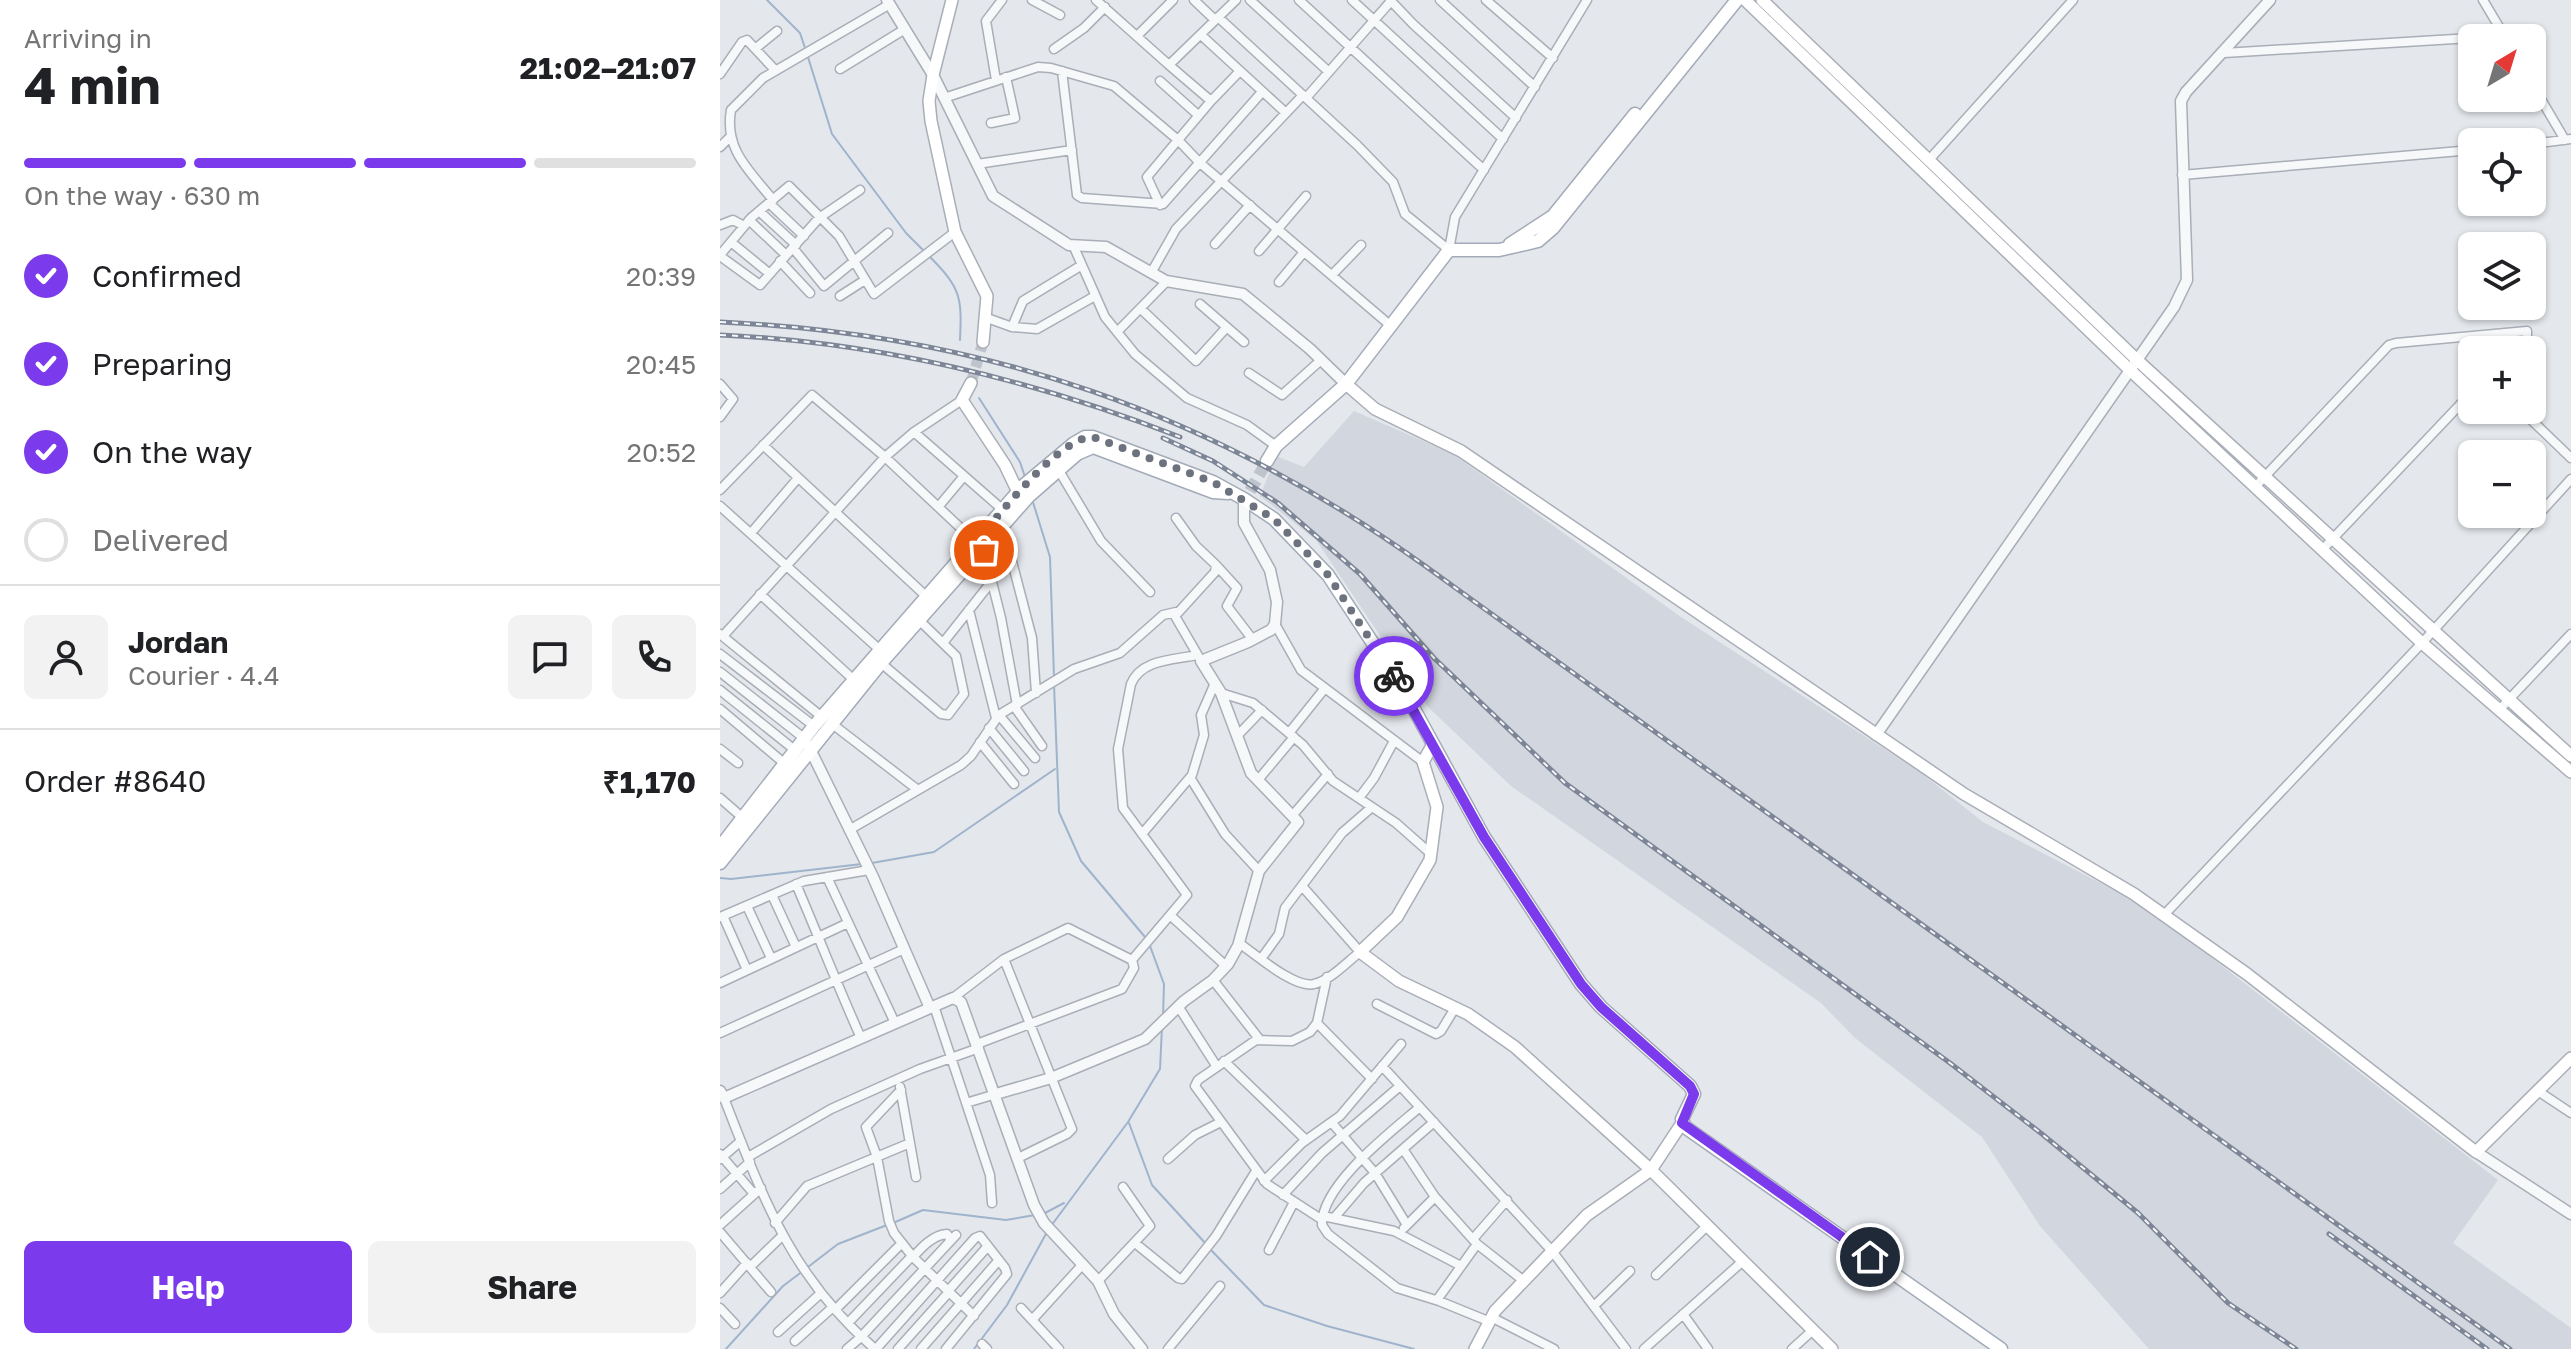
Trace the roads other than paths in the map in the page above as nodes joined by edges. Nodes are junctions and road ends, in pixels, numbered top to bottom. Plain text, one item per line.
1 (952, 0) edge
2 (1002, 0) edge
3 (1032, 0) edge
4 (1173, 0) edge
5 (1194, 0) edge
6 (1236, 0) edge
7 (1250, 0) edge
8 (1299, 0) edge
9 (1352, 0) edge
10 (1391, 0) edge
11 (1440, 0) edge
12 (1486, 0) edge
13 (1587, 0) edge
14 (1727, 0) edge
15 (1737, 0) edge
16 (1745, 0) edge
17 (1762, 0) edge
18 (2073, 0) edge
19 (2270, 0) edge
20 (2483, 0) edge
21 (888, 2) edge
22 (1102, 3) edge
23 (1060, 15) dead end
24 (1217, 19) junction
25 (1375, 20) junction
26 (2497, 24) edge
27 (905, 29) junction
28 (777, 31) dead end
29 (1201, 35) junction
30 (1137, 36) junction
31 (2458, 40) edge
32 (1697, 43) junction
33 (1351, 47) junction
34 (756, 48) junction
35 (1054, 49) dead end
36 (2224, 53) junction
37 (1553, 58) junction
38 (1169, 65) junction
39 (840, 69) dead end
40 (775, 70) junction
41 (1062, 71) junction
42 (1240, 71) junction
43 (1329, 72) junction
44 (720, 74) edge
45 (933, 75) junction
46 (1006, 77) junction
47 (1833, 77) junction
48 (996, 80) junction
49 (1160, 81) dead end
50 (1535, 87) junction
51 (1262, 92) junction
52 (1305, 96) junction
53 (944, 98) junction
54 (1211, 101) junction
55 (2546, 106) edge
56 (1286, 113) junction
57 (1198, 115) junction
58 (1516, 118) junction
59 (991, 123) dead end
60 (730, 137) junction
61 (1503, 139) junction
62 (1178, 140) junction
63 (2568, 140) edge
64 (2546, 142) edge
65 (720, 147) edge
66 (1072, 150) junction
67 (2458, 151) edge
68 (1928, 161) junction
69 (1200, 163) junction
70 (977, 164) junction
71 (1484, 170) junction
72 (2182, 175) junction
73 (1223, 182) junction
74 (860, 190) dead end
75 (1306, 196) dead end
76 (771, 201) junction
77 (1160, 205) junction
78 (1250, 205) junction
79 (759, 211) junction
80 (819, 218) junction
81 (746, 223) junction
82 (720, 225) edge
83 (1278, 230) junction
84 (955, 232) junction
85 (888, 233) dead end
86 (804, 236) junction
87 (731, 242) junction
88 (1215, 244) dead end
89 (1073, 245) junction
90 (1361, 245) dead end
91 (1449, 250) junction
92 (1259, 251) dead end
93 (788, 252) junction
94 (1304, 252) junction
95 (720, 255) edge
96 (853, 261) junction
97 (1082, 265) junction
98 (1151, 273) junction
99 (770, 274) junction
100 (1332, 275) junction
101 (865, 280) junction
102 (1167, 281) junction
103 (1279, 282) dead end
104 (810, 293) dead end
105 (840, 296) dead end
106 (1095, 296) junction
107 (1200, 304) dead end
108 (1141, 309) junction
109 (987, 318) junction
110 (1391, 326) junction
111 (1012, 327) junction
112 (1226, 328) junction
113 (1117, 332) junction
114 (2472, 336) edge
115 (2527, 336) edge
116 (2458, 337) edge
117 (983, 342) tunnel mouth
118 (1244, 342) dead end
119 (1321, 360) junction
120 (2134, 365) junction
121 (1249, 373) dead end
122 (971, 383) tunnel mouth
123 (720, 384) edge
124 (1346, 384) junction
125 (962, 400) junction
126 (2458, 407) edge
127 (720, 417) edge
128 (2536, 424) edge
129 (914, 432) junction
130 (763, 445) junction
131 (1276, 446) junction
132 (885, 457) junction
133 (2571, 458) edge
134 (1267, 461) tunnel mouth
135 (1050, 471) junction
136 (964, 476) junction
137 (2266, 477) junction
138 (798, 478) junction
139 (2571, 479) edge
140 (2255, 487) junction
141 (720, 490) edge
142 (1024, 491) junction
143 (1243, 494) junction
144 (720, 506) edge
145 (939, 506) junction
146 (1003, 510) junction
147 (835, 512) junction
148 (1176, 518) dead end
149 (1003, 527) junction
150 (751, 533) junction
151 (2333, 539) junction
152 (980, 546) junction
153 (2322, 550) junction
154 (786, 565) junction
155 (1216, 565) junction
156 (992, 581) junction
157 (1150, 592) dead end
158 (760, 594) junction
159 (927, 597) junction
160 (969, 610) junction
161 (1176, 612) junction
162 (920, 621) junction
163 (1275, 624) junction
164 (2433, 630) junction
165 (2571, 634) edge
166 (722, 635) edge
167 (1253, 640) junction
168 (943, 643) junction
169 (2422, 643) junction
170 (720, 654) edge
171 (880, 657) junction
172 (1199, 658) junction
173 (720, 672) edge
174 (854, 680) junction
175 (1215, 683) junction
176 (1325, 688) junction
177 (720, 690) edge
178 (1038, 692) junction
179 (1221, 693) junction
180 (2509, 699) junction
181 (1015, 705) junction
182 (720, 709) edge
183 (1262, 710) junction
184 (2499, 710) junction
185 (998, 716) junction
186 (822, 722) junction
187 (989, 728) junction
188 (1291, 735) junction
189 (1876, 735) junction
190 (1237, 736) junction
191 (1394, 741) junction
192 (980, 742) junction
193 (807, 744) junction
194 (1433, 744) junction
195 (1042, 746) dead end
196 (720, 749) edge
197 (796, 751) junction
198 (2571, 756) edge
199 (1035, 758) dead end
200 (1423, 762) junction
201 (738, 763) dead end
202 (785, 764) junction
203 (1024, 771) dead end
204 (2571, 772) edge
205 (1328, 774) junction
206 (1191, 779) junction
207 (1258, 780) junction
208 (1014, 784) dead end
209 (918, 790) junction
210 (720, 798) edge
211 (1359, 798) junction
212 (1372, 807) junction
213 (1292, 816) junction
214 (743, 818) junction
215 (849, 830) junction
216 (1142, 834) junction
217 (723, 838) edge
218 (1430, 853) junction
219 (720, 863) edge
220 (869, 870) junction
221 (1259, 871) junction
222 (827, 877) junction
223 (796, 884) junction
224 (1302, 886) junction
225 (772, 895) junction
226 (747, 906) junction
227 (2164, 915) junction
228 (721, 916) edge
229 (1171, 916) junction
230 (848, 923) junction
231 (819, 936) junction
232 (1239, 943) junction
233 (796, 947) junction
234 (904, 949) junction
235 (1360, 952) junction
236 (771, 958) junction
237 (1004, 959) junction
238 (1261, 959) junction
239 (1132, 960) junction
240 (868, 964) junction
241 (1226, 966) junction
242 (747, 970) junction
243 (1327, 977) junction
244 (834, 980) junction
245 (1213, 980) junction
246 (720, 981) edge
247 (953, 998) junction
248 (1377, 1004) dead end
249 (1178, 1006) junction
250 (932, 1007) junction
251 (1455, 1008) junction
252 (895, 1023) junction
253 (1317, 1023) junction
254 (1029, 1024) junction
255 (720, 1033) edge
256 (861, 1038) junction
257 (1260, 1040) junction
258 (1401, 1044) dead end
259 (978, 1046) junction
260 (952, 1058) junction
261 (2571, 1058) edge
262 (1221, 1064) junction
263 (1382, 1066) junction
264 (899, 1078) junction
265 (1051, 1078) junction
266 (1372, 1079) junction
267 (1400, 1086) junction
268 (901, 1090) junction
269 (2538, 1091) junction
270 (996, 1094) junction
271 (722, 1099) edge
272 (966, 1103) junction
273 (1420, 1107) junction
274 (2571, 1113) edge
275 (1221, 1122) junction
276 (1434, 1122) junction
277 (1332, 1123) junction
278 (1682, 1123) junction
279 (1343, 1135) junction
280 (1306, 1140) junction
281 (741, 1141) junction
282 (910, 1143) junction
283 (1403, 1149) junction
284 (2476, 1152) junction
285 (721, 1156) edge
286 (877, 1157) junction
287 (1363, 1157) junction
288 (1018, 1158) junction
289 (749, 1159) junction
290 (1168, 1159) dead end
291 (1651, 1170) junction
292 (1256, 1171) junction
293 (737, 1173) junction
294 (1375, 1173) junction
295 (916, 1177) dead end
296 (1264, 1181) junction
297 (1123, 1187) dead end
298 (720, 1189) edge
299 (758, 1191) junction
300 (1283, 1195) junction
301 (1435, 1197) junction
302 (1507, 1200) junction
303 (1294, 1202) junction
304 (992, 1203) dead end
305 (2571, 1214) edge
306 (1322, 1218) junction
307 (1334, 1218) junction
308 (775, 1223) junction
309 (720, 1225) edge
310 (1407, 1225) junction
311 (1707, 1226) junction
312 (720, 1232) edge
313 (1399, 1233) junction
314 (782, 1236) junction
315 (1475, 1241) junction
316 (902, 1243) junction
317 (1135, 1243) junction
318 (988, 1246) junction
319 (1269, 1250) dead end
320 (1552, 1251) junction
321 (912, 1257) junction
322 (999, 1260) junction
323 (1743, 1261) junction
324 (1083, 1264) junction
325 (749, 1265) junction
326 (1461, 1266) junction
327 (924, 1268) junction
328 (1630, 1271) dead end
329 (1656, 1275) dead end
330 (936, 1280) junction
331 (1098, 1281) junction
332 (1524, 1281) junction
333 (1220, 1286) dead end
334 (771, 1292) dead end
335 (948, 1292) junction
336 (720, 1293) edge
337 (820, 1294) junction
338 (1437, 1300) junction
339 (961, 1303) junction
340 (1594, 1306) junction
341 (720, 1308) edge
342 (1021, 1308) dead end
343 (834, 1309) junction
344 (1683, 1314) junction
345 (974, 1316) junction
346 (1490, 1319) junction
347 (1032, 1320) junction
348 (848, 1323) junction
349 (735, 1324) dead end
350 (1813, 1330) junction
351 (778, 1332) dead end
352 (861, 1337) junction
353 (795, 1341) dead end
354 (847, 1349) edge
355 (873, 1349) edge
356 (898, 1349) edge
357 (921, 1349) edge
358 (946, 1349) edge
359 (1059, 1349) edge
360 (1142, 1349) edge
361 (1168, 1349) edge
362 (1475, 1349) edge
363 (1554, 1349) edge
364 (1626, 1349) edge
365 (1644, 1349) edge
366 (1708, 1349) edge
367 (1792, 1349) edge
368 (1832, 1349) edge
369 (2001, 1349) edge

1 - 45 main road
2 - 48 street
3 - 23 street
4 - 30 street
5 - 24 street
6 - 24 street
7 - 43 street
8 - 33 street
9 - 25 street
10 - 25 street
10 - 58 street
11 - 50 street
12 - 37 street
13 - 37 street
14 - 32 main road
15 - 32 main road
16 - 47 main road
17 - 47 main road
18 - 68 street
19 - 36 street
20 - 26 street
21 - 27 street
21 - 40 street
22 - 30 street
22 - 35 street
24 - 29 street
24 - 52 street
25 - 33 street
25 - 61 street
27 - 39 street
27 - 45 street
28 - 34 street
29 - 38 street
29 - 42 street
30 - 38 street
31 - 36 street
32 - 91 main road
33 - 43 street
33 - 71 street
34 - 40 street
34 - 44 street
36 - 72 street
37 - 50 street
38 - 54 street
40 - 60 street
41 - 46 street
41 - 62 street
41 - 66 street
42 - 51 street
42 - 54 street
43 - 52 street
45 - 53 street
45 - 84 main road
46 - 48 street
46 - 59 street
47 - 68 main road
47 - 120 main road
48 - 53 street
49 - 57 street
50 - 58 street
51 - 56 street
51 - 69 street
52 - 56 street
52 - 91 street
53 - 70 street
54 - 57 street
55 - 63 street
56 - 73 street
57 - 62 street
58 - 61 street
60 - 65 street
60 - 76 street
61 - 71 street
62 - 69 street
62 - 77 street
63 - 64 street
66 - 70 street
66 - 77 street
67 - 72 street
68 - 120 main road
69 - 73 street
69 - 77 street
70 - 89 street
71 - 91 street
72 - 120 street
73 - 78 street
73 - 98 street
74 - 80 street
75 - 83 street
76 - 79 street
76 - 80 street
76 - 86 street
78 - 83 street
78 - 88 street
79 - 81 street
79 - 93 street
80 - 86 street
80 - 96 street
81 - 82 street
81 - 87 street
81 - 93 street
83 - 92 street
83 - 94 street
84 - 101 street
84 - 109 main road
85 - 96 street
86 - 93 street
87 - 95 street
87 - 99 street
89 - 97 street
89 - 98 street
90 - 100 street
91 - 110 main road
93 - 96 street
93 - 99 street
93 - 104 street
94 - 100 street
94 - 103 street
95 - 99 street
96 - 101 street
97 - 106 street
97 - 111 street
98 - 102 street
100 - 110 street
101 - 105 street
102 - 108 street
102 - 119 street
106 - 111 street
106 - 113 street
107 - 112 street
108 - 112 street
108 - 113 street
109 - 111 street
109 - 117 main road
110 - 124 main road
112 - 118 street
113 - 131 street
114 - 115 street
116 - 137 street
119 - 121 street
119 - 124 street
120 - 137 main road
120 - 140 main road
120 - 189 street
122 - 125 main road
123 - 127 street
124 - 131 main road
124 - 189 main road
125 - 129 street
125 - 142 main road
126 - 151 street
128 - 133 street
129 - 132 street
129 - 136 street
130 - 132 street
130 - 138 street
130 - 141 street
131 - 134 main road
132 - 145 street
132 - 147 street
135 - 142 main road
135 - 143 main road
135 - 157 street
136 - 145 street
136 - 146 street
137 - 140 street
137 - 151 main road
138 - 147 street
138 - 150 street
139 - 164 street
140 - 153 main road
142 - 146 main road
142 - 149 main road
143 - 163 street
143 - 194 main road
144 - 150 street
145 - 152 street
146 - 152 main road
147 - 154 street
147 - 159 street
148 - 155 street
149 - 152 main road
149 - 178 street
150 - 154 street
151 - 153 street
151 - 164 main road
152 - 156 street
152 - 159 main road
152 - 162 main road
153 - 169 main road
154 - 158 street
154 - 171 street
155 - 161 street
155 - 167 street
156 - 160 street
156 - 181 street
158 - 166 street
158 - 174 street
159 - 171 main road
160 - 168 street
160 - 185 street
161 - 172 street
161 - 178 street
162 - 168 street
162 - 171 main road
163 - 167 street
163 - 176 street
164 - 169 street
164 - 180 main road
165 - 180 street
166 - 186 street
167 - 172 street
168 - 171 street
169 - 184 main road
169 - 227 street
170 - 186 street
171 - 174 main road
171 - 186 main road
172 - 175 street
172 - 216 street
173 - 193 street
174 - 186 main road
175 - 179 street
175 - 206 street
176 - 188 street
176 - 191 street
177 - 197 street
178 - 181 street
179 - 183 street
179 - 190 street
180 - 184 street
180 - 198 main road
181 - 185 street
181 - 195 street
182 - 202 street
183 - 188 street
183 - 190 street
184 - 204 main road
185 - 187 street
185 - 199 street
186 - 193 main road
186 - 209 street
187 - 192 street
187 - 203 street
188 - 205 street
188 - 207 street
189 - 227 main road
190 - 207 street
191 - 200 street
191 - 211 street
192 - 208 street
192 - 209 street
193 - 197 main road
193 - 215 street
193 - 219 main road
194 - 200 main road
194 - 278 main road
196 - 201 street
197 - 202 main road
200 - 218 main road
202 - 214 main road
205 - 211 street
205 - 213 street
206 - 216 street
206 - 221 street
207 - 213 street
209 - 215 street
210 - 214 street
211 - 212 street
212 - 218 street
212 - 224 street
213 - 221 street
214 - 217 main road
215 - 220 street
216 - 229 street
218 - 235 main road
220 - 222 street
220 - 234 street
221 - 232 street
222 - 223 street
222 - 230 street
223 - 225 street
223 - 231 street
224 - 235 street
224 - 238 street
225 - 226 street
225 - 233 street
226 - 228 street
226 - 236 street
227 - 284 main road
228 - 242 street
229 - 239 street
229 - 241 street
230 - 231 street
230 - 240 street
231 - 233 street
231 - 244 street
232 - 238 street
232 - 241 street
233 - 236 street
234 - 240 street
234 - 250 street
235 - 243 street
235 - 251 main road
236 - 242 street
237 - 239 street
237 - 247 street
237 - 254 street
238 - 243 street
239 - 254 street
240 - 244 street
240 - 252 street
241 - 245 street
242 - 246 street
243 - 253 street
244 - 255 street
244 - 256 street
245 - 249 street
245 - 257 street
247 - 250 street
247 - 259 street
248 - 251 street
249 - 262 street
249 - 265 street
250 - 252 street
250 - 260 street
251 - 291 main road
252 - 256 street
253 - 257 street
253 - 266 street
254 - 259 street
254 - 265 street
256 - 271 street
257 - 262 street
258 - 263 street
259 - 260 street
259 - 270 street
260 - 264 street
260 - 272 street
261 - 269 main road
262 - 275 street
262 - 280 street
263 - 266 street
263 - 267 street
264 - 268 street
264 - 289 street
265 - 270 street
265 - 288 street
266 - 277 street
267 - 273 street
267 - 279 street
268 - 282 street
268 - 286 street
269 - 274 street
269 - 284 main road
270 - 272 street
270 - 288 street
271 - 281 street
272 - 304 street
273 - 276 street
273 - 287 street
275 - 290 street
275 - 292 street
276 - 283 street
276 - 302 street
277 - 279 street
277 - 280 street
278 - 291 main road
278 - 369 main road
279 - 287 street
279 - 300 street
280 - 296 street
281 - 285 street
281 - 289 street
282 - 286 street
282 - 295 street
283 - 294 street
283 - 301 street
284 - 305 street
285 - 293 street
286 - 308 street
286 - 316 street
287 - 294 street
287 - 306 street
288 - 324 street
289 - 293 street
289 - 299 street
291 - 311 main road
291 - 320 main road
292 - 296 street
292 - 317 street
293 - 298 street
293 - 299 street
294 - 307 street
294 - 310 street
296 - 300 street
297 - 317 street
299 - 308 street
299 - 309 street
300 - 303 street
301 - 310 street
301 - 315 street
302 - 315 street
302 - 320 street
303 - 306 street
303 - 319 street
306 - 307 street
306 - 338 street
307 - 313 street
308 - 314 street
310 - 313 street
311 - 323 main road
311 - 329 street
312 - 325 street
313 - 326 street
314 - 325 street
314 - 337 street
315 - 326 street
315 - 332 street
316 - 321 street
316 - 343 street
317 - 331 street
318 - 322 street
318 - 330 street
318 - 335 street
320 - 332 main road
320 - 340 street
321 - 327 street
321 - 327 street
321 - 348 street
322 - 339 street
322 - 345 street
323 - 344 street
323 - 350 main road
324 - 331 street
324 - 347 street
325 - 334 street
325 - 336 street
326 - 338 street
327 - 330 street
327 - 352 street
328 - 340 street
330 - 335 street
330 - 355 street
331 - 360 street
332 - 346 main road
333 - 361 street
335 - 339 street
335 - 356 street
337 - 343 street
337 - 351 street
338 - 346 street
339 - 345 street
339 - 357 street
340 - 364 street
341 - 349 street
342 - 347 street
343 - 348 street
343 - 353 street
344 - 365 street
344 - 366 street
345 - 358 street
346 - 362 main road
346 - 363 street
347 - 359 street
348 - 352 street
350 - 367 street
350 - 368 main road
352 - 354 street
352 - 355 street

